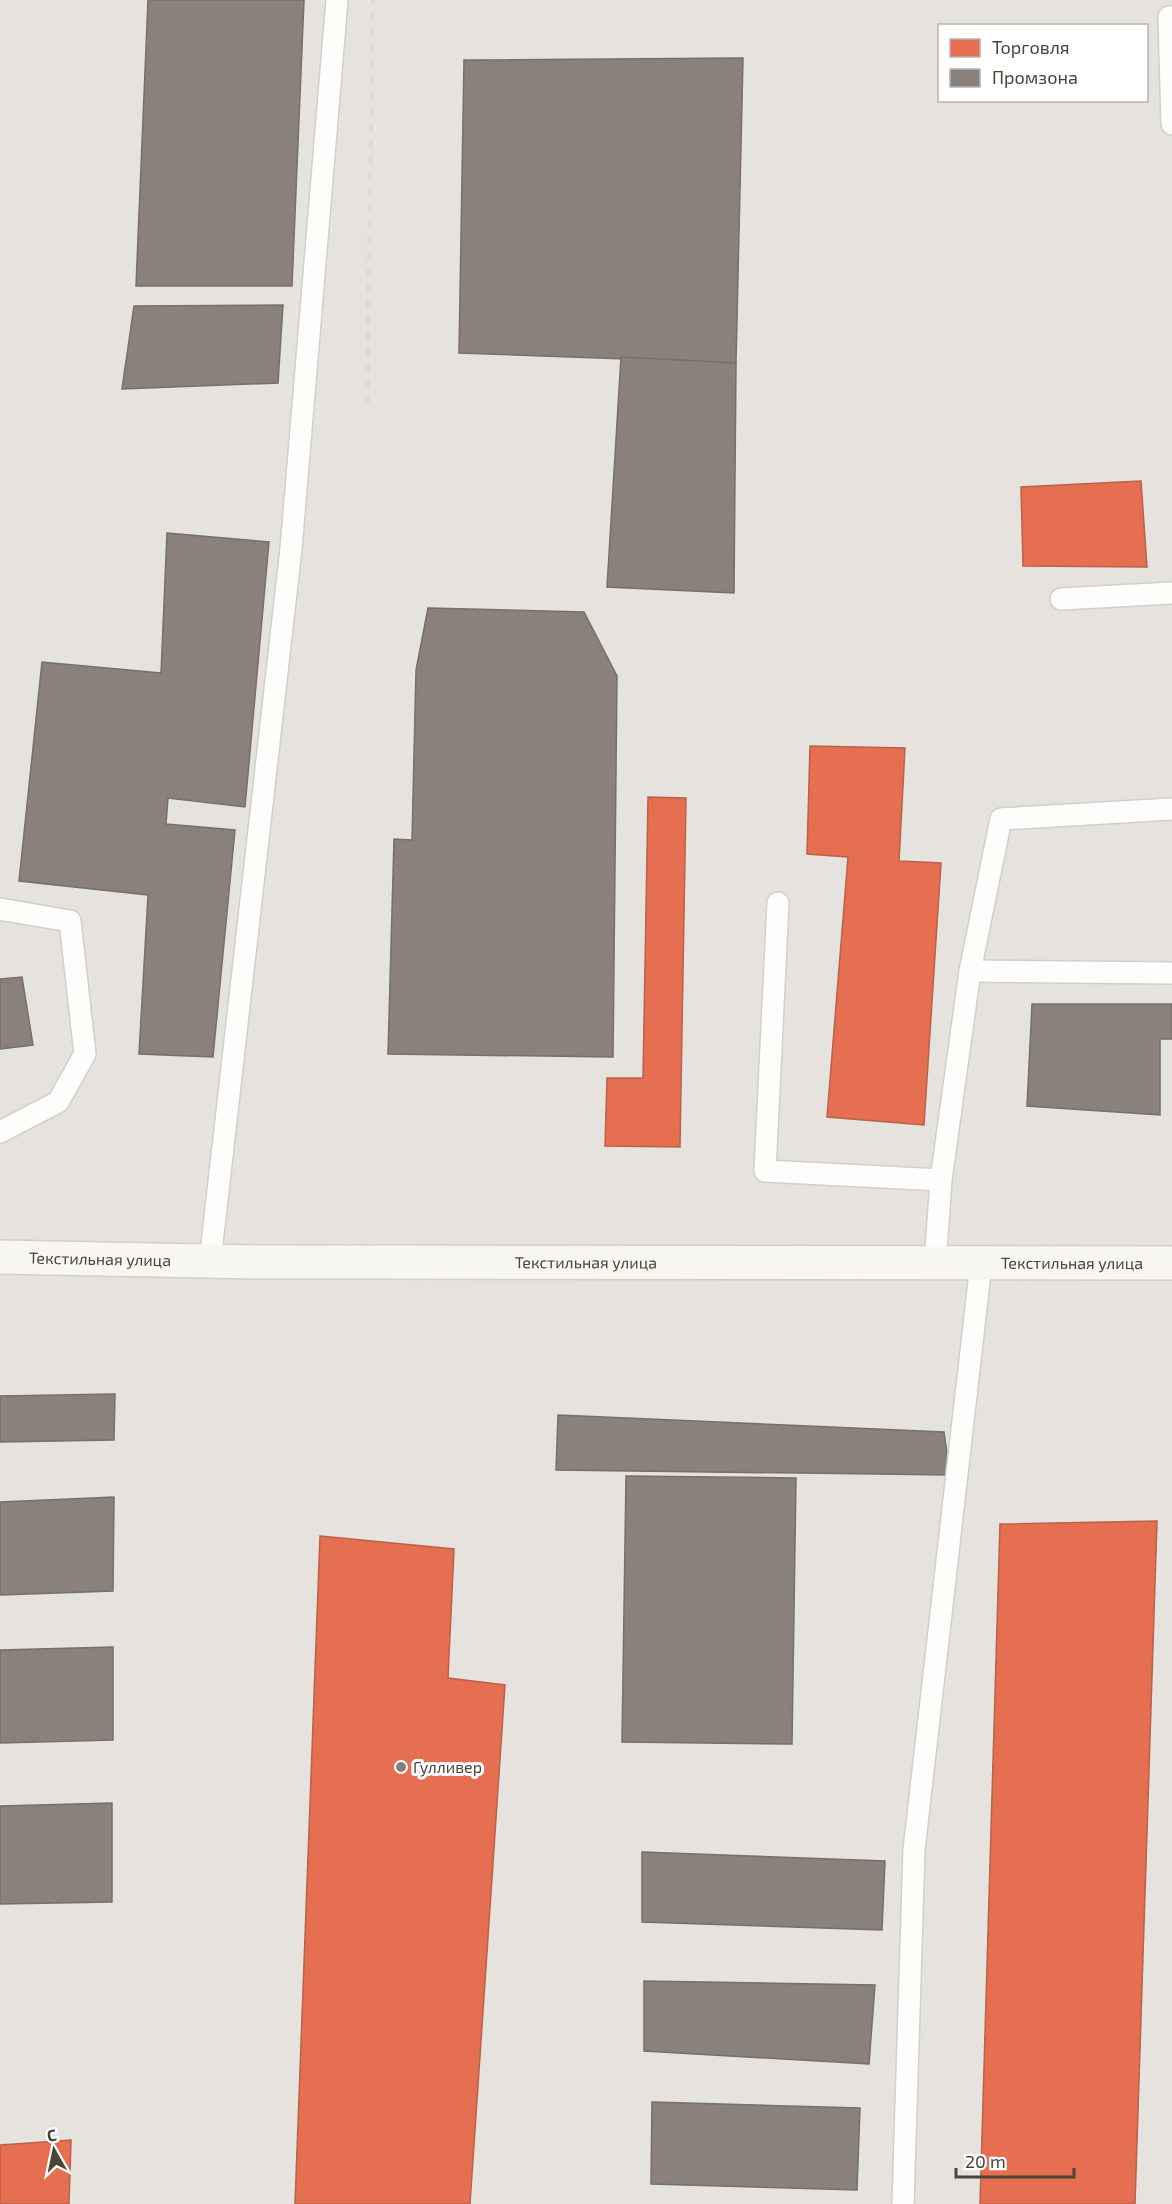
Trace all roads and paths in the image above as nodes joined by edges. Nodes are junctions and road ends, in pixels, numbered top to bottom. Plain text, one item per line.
1 (337, 0) edge
2 (1172, 17) edge
3 (1172, 124) edge
4 (1172, 593) edge
5 (1061, 599) dead end
6 (1172, 809) edge
7 (778, 903) dead end
8 (0, 909) edge
9 (970, 971) junction
10 (1172, 973) edge
11 (0, 1132) edge
12 (941, 1180) junction
13 (0, 1257) edge
14 (210, 1261) junction
15 (1172, 1263) edge
16 (935, 1264) junction
17 (981, 1264) junction
18 (903, 2204) edge

1 - 14 lane
2 - 3 lane
4 - 5 lane
6 - 9 lane
7 - 12 lane
8 - 11 lane
9 - 10 lane
9 - 12 lane
12 - 16 lane
13 - 14 main road, Текстильная улица
14 - 16 main road, Текстильная улица
15 - 17 main road, Текстильная улица
16 - 17 main road, Текстильная улица
17 - 18 lane

